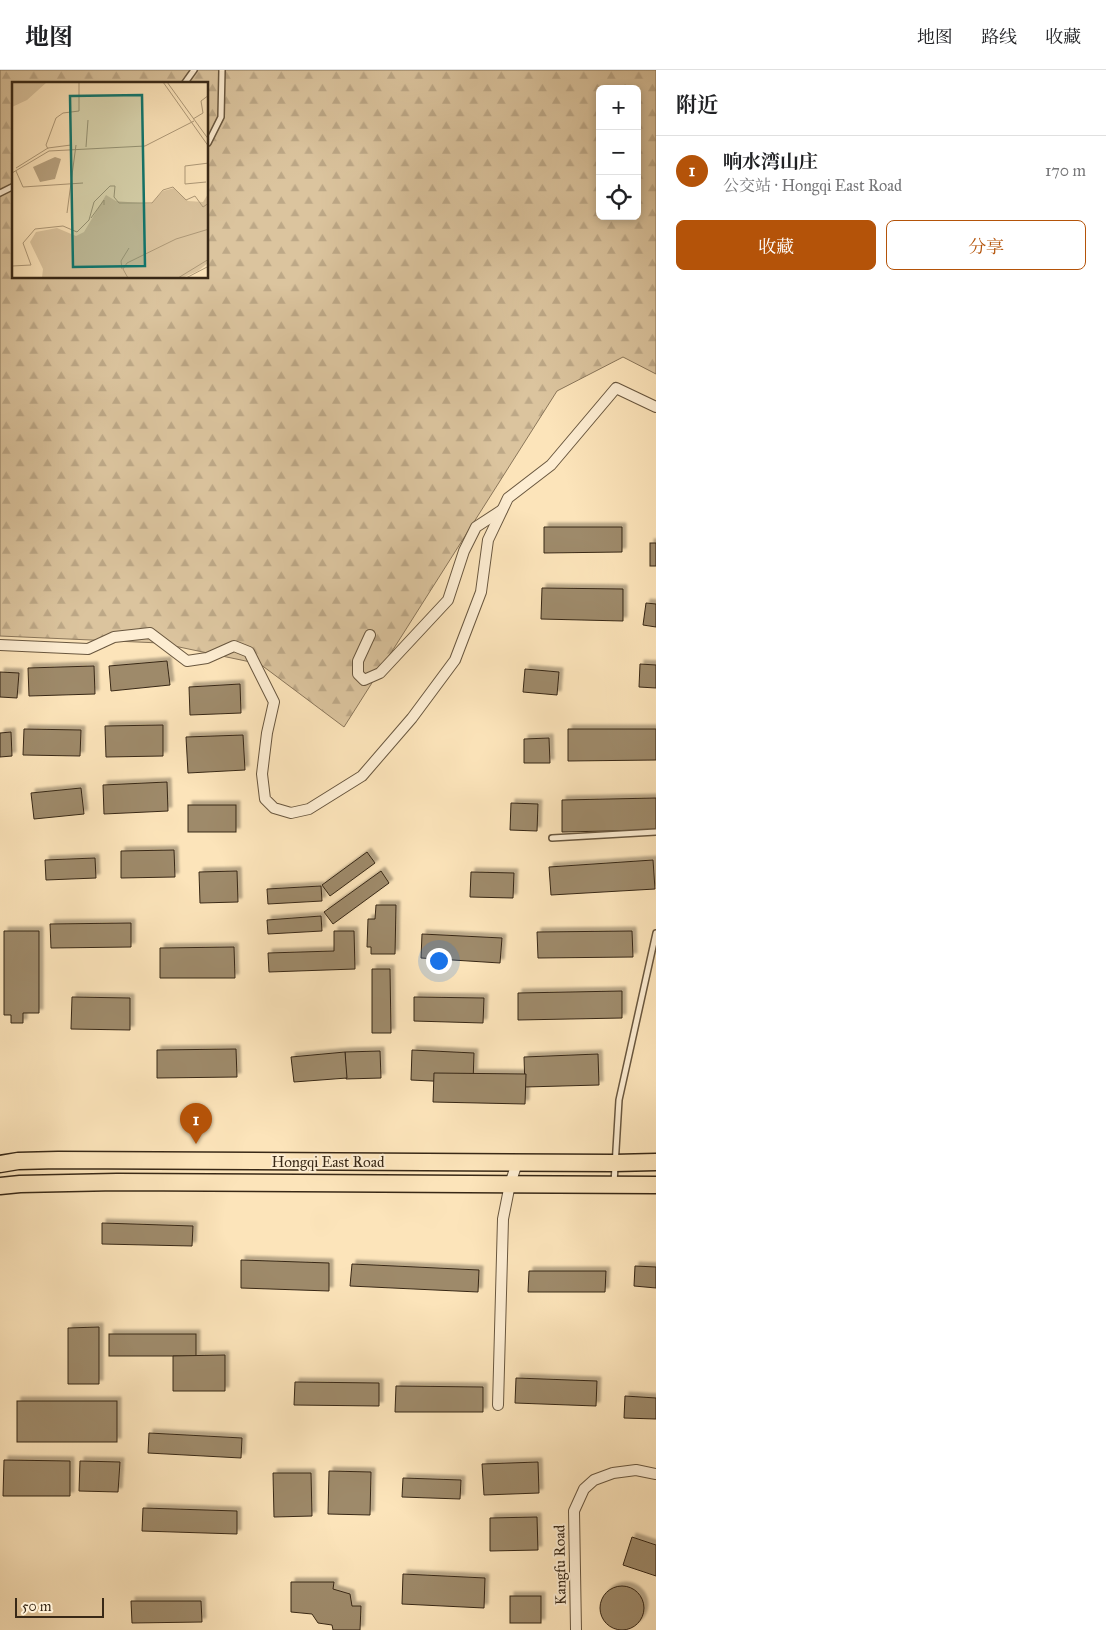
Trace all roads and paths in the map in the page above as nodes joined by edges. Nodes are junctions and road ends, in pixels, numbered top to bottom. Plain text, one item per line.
1 (194, 70) edge
2 (222, 70) edge
3 (185, 82) edge
4 (209, 141) edge
5 (12, 187) edge
6 (0, 193) edge
7 (656, 407) edge
8 (502, 510) junction
9 (370, 634) dead end
10 (0, 645) edge
11 (656, 832) edge
12 (552, 838) dead end
13 (656, 933) edge
14 (656, 1162) edge
15 (517, 1163) junction
16 (614, 1163) junction
17 (0, 1164) edge
18 (510, 1184) junction
19 (614, 1184) junction
20 (656, 1184) edge
21 (0, 1186) edge
22 (498, 1405) dead end
23 (656, 1474) edge
24 (576, 1630) edge

1 - 3 lane
2 - 4 lane
5 - 6 lane
7 - 8 street
8 - 9 street
8 - 10 street
11 - 12 lane
13 - 16 lane
14 - 16 main road, Hongqi East Road
15 - 16 main road, Hongqi East Road
15 - 17 main road, Hongqi East Road
15 - 18 street
16 - 19 lane
18 - 19 main road, Hongqi East Road
18 - 21 main road, Hongqi East Road
18 - 22 street
19 - 20 main road, Hongqi East Road
23 - 24 street, Kangfu Road

